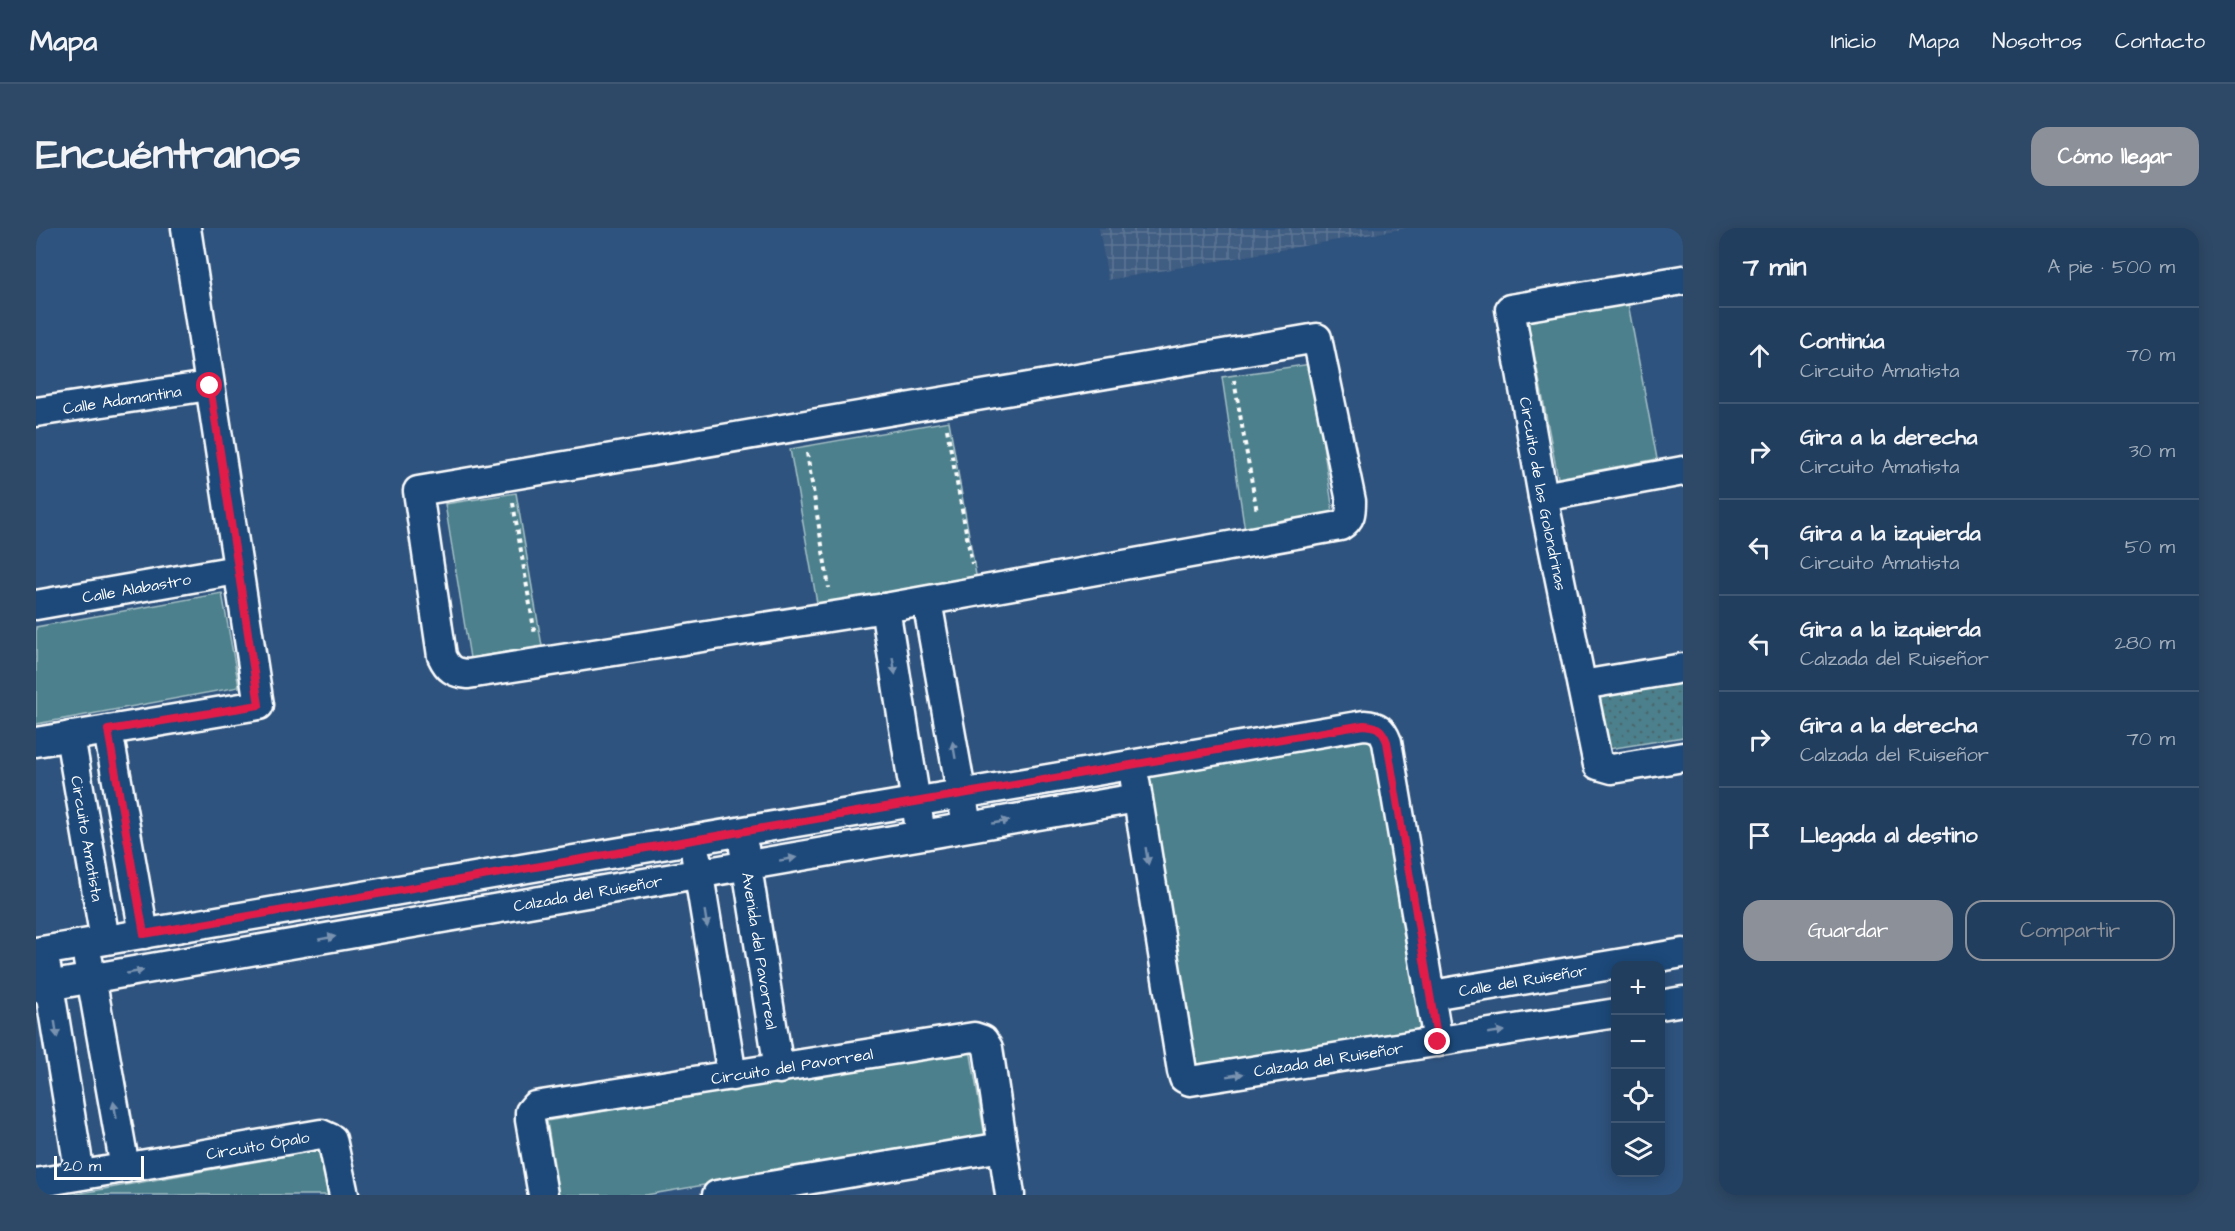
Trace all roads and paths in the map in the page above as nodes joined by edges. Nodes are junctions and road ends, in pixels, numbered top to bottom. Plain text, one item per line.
1 (186, 228) edge
2 (1683, 280) edge
3 (1229, 353) junction
4 (210, 386) junction
5 (942, 402) junction
6 (36, 412) edge
7 (803, 426) junction
8 (1683, 471) edge
9 (509, 476) junction
10 (1543, 497) junction
11 (1262, 540) junction
12 (237, 570) junction
13 (977, 592) junction
14 (927, 601) junction
15 (36, 605) edge
16 (885, 608) junction
17 (834, 616) junction
18 (540, 663) junction
19 (1683, 668) edge
20 (1582, 685) junction
21 (108, 730) junction
22 (70, 736) junction
23 (36, 742) edge
24 (1683, 757) edge
25 (1132, 764) junction
26 (962, 795) junction
27 (1137, 798) junction
28 (915, 803) junction
29 (968, 828) junction
30 (741, 832) junction
31 (922, 836) junction
32 (693, 841) junction
33 (747, 866) junction
34 (699, 874) junction
35 (406, 889) junction
36 (411, 924) junction
37 (144, 934) junction
38 (95, 942) junction
39 (40, 951) edge
40 (1683, 953) edge
41 (92, 979) junction
42 (43, 987) edge
43 (1432, 995) junction
44 (1683, 1001) edge
45 (1665, 1004) edge
46 (1611, 1013) edge
47 (1438, 1042) junction
48 (778, 1068) junction
49 (732, 1076) junction
50 (1002, 1147) junction
51 (125, 1168) junction
52 (80, 1175) junction
53 (36, 1183) edge
54 (344, 1195) edge
55 (543, 1195) edge
56 (717, 1195) edge
57 (1010, 1195) edge

1 - 4 street
2 - 10 street, Circuito de las Golondrinas
3 - 5 street
3 - 11 path
3 - 11 street
4 - 6 street, Calle Adamantina
4 - 12 street
5 - 7 street
5 - 13 path
7 - 9 street
7 - 17 path
8 - 10 street
9 - 18 path
9 - 18 street
10 - 20 street, Circuito de las Golondrinas
11 - 13 street
12 - 15 street, Calle Alabastro
12 - 21 street
13 - 14 street
14 - 16 street
26 -> 14 street
16 - 17 street
16 -> 28 street
17 - 18 street
19 - 20 street
20 - 24 street, Circuito de las Golondrinas
21 - 22 street
21 - 37 street
22 - 23 street
22 - 38 street, Circuito Amatista
25 - 26 street
25 - 27 street, Calzada del Ruiseñor
25 - 43 street
26 - 28 street
26 - 29 street
29 -> 27 street, Calzada del Ruiseñor
27 -> 47 street, Calzada del Ruiseñor
28 - 30 street
28 - 31 street
29 - 31 street, Calzada del Ruiseñor
30 - 32 street
30 - 33 street, Avenida del Pavorreal
33 -> 31 street, Calzada del Ruiseñor
32 - 34 street
32 - 35 street
33 - 34 street, Calzada del Ruiseñor
33 - 48 street, Avenida del Pavorreal
34 - 36 street, Calzada del Ruiseñor
34 -> 49 street
35 - 36 street
35 - 37 street
41 -> 36 street, Calzada del Ruiseñor
37 - 38 street
38 - 39 street
38 - 41 street
39 - 42 street
40 - 43 street, Calle del Ruiseñor
41 - 42 street, Calzada del Ruiseñor
51 -> 41 street
42 -> 52 street
43 - 47 street
44 - 45 street
47 -> 46 street
48 - 49 street, Circuito del Pavorreal
48 - 50 street, Circuito del Pavorreal
49 - 55 street, Circuito del Pavorreal
50 - 56 street
50 - 57 street, Circuito del Pavorreal
51 - 52 street, Circuito Ópalo
51 - 54 street, Circuito Ópalo
52 - 53 street, Circuito Ópalo

